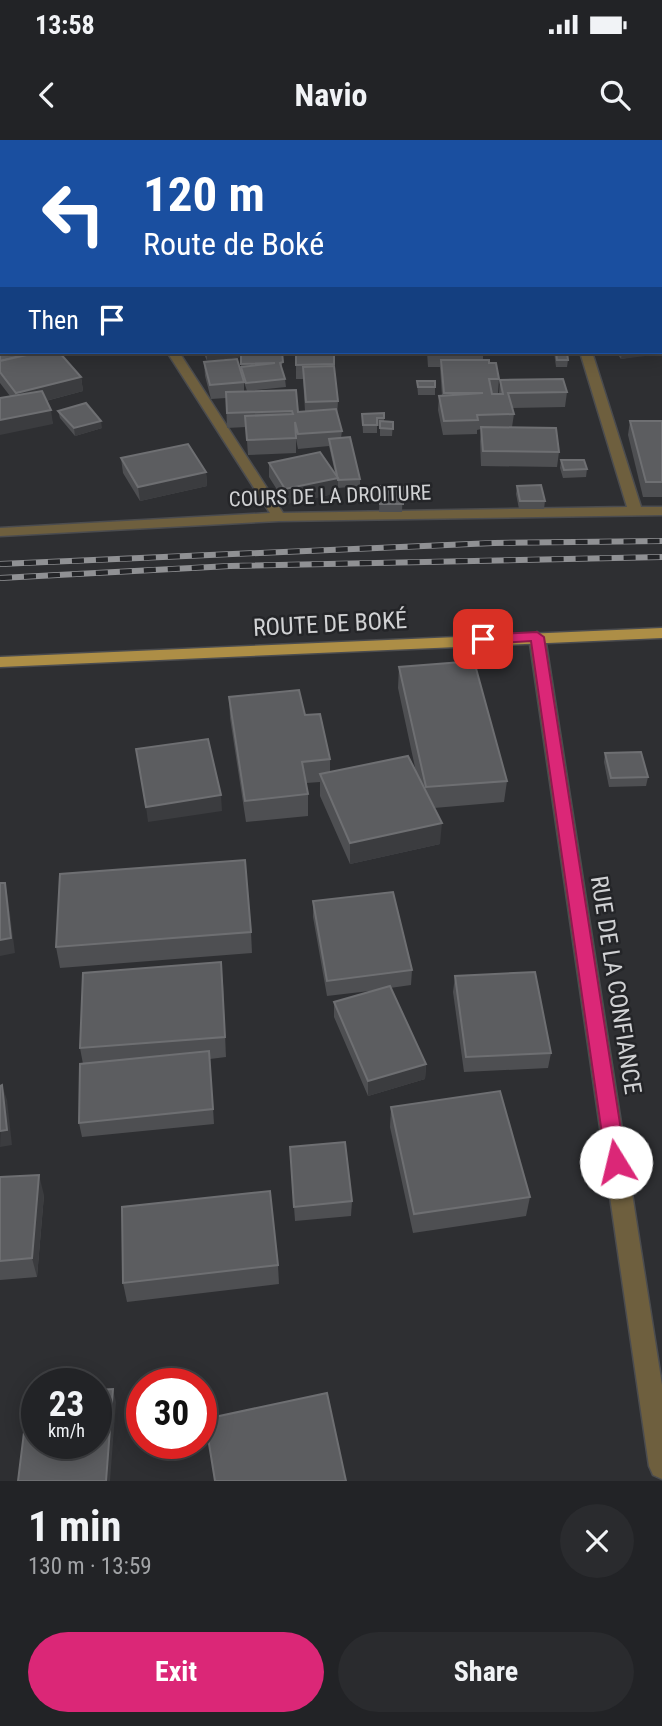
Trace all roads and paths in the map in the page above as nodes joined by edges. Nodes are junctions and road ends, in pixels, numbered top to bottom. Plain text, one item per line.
1 (174, 354) edge
2 (587, 354) edge
3 (635, 511) junction
4 (662, 512) edge
5 (279, 517) junction
6 (0, 533) edge
7 (662, 633) edge
8 (537, 637) junction
9 (0, 662) edge
10 (662, 1466) edge

1 - 5 street
2 - 3 street
3 - 4 street, COURS DE LA DROITURE
3 - 5 street, COURS DE LA DROITURE
5 - 6 street, COURS DE LA DROITURE
7 - 8 main road, ROUTE DE BOKÉ
8 - 9 main road, ROUTE DE BOKÉ
8 - 10 street, RUE DE LA CONFIANCE

